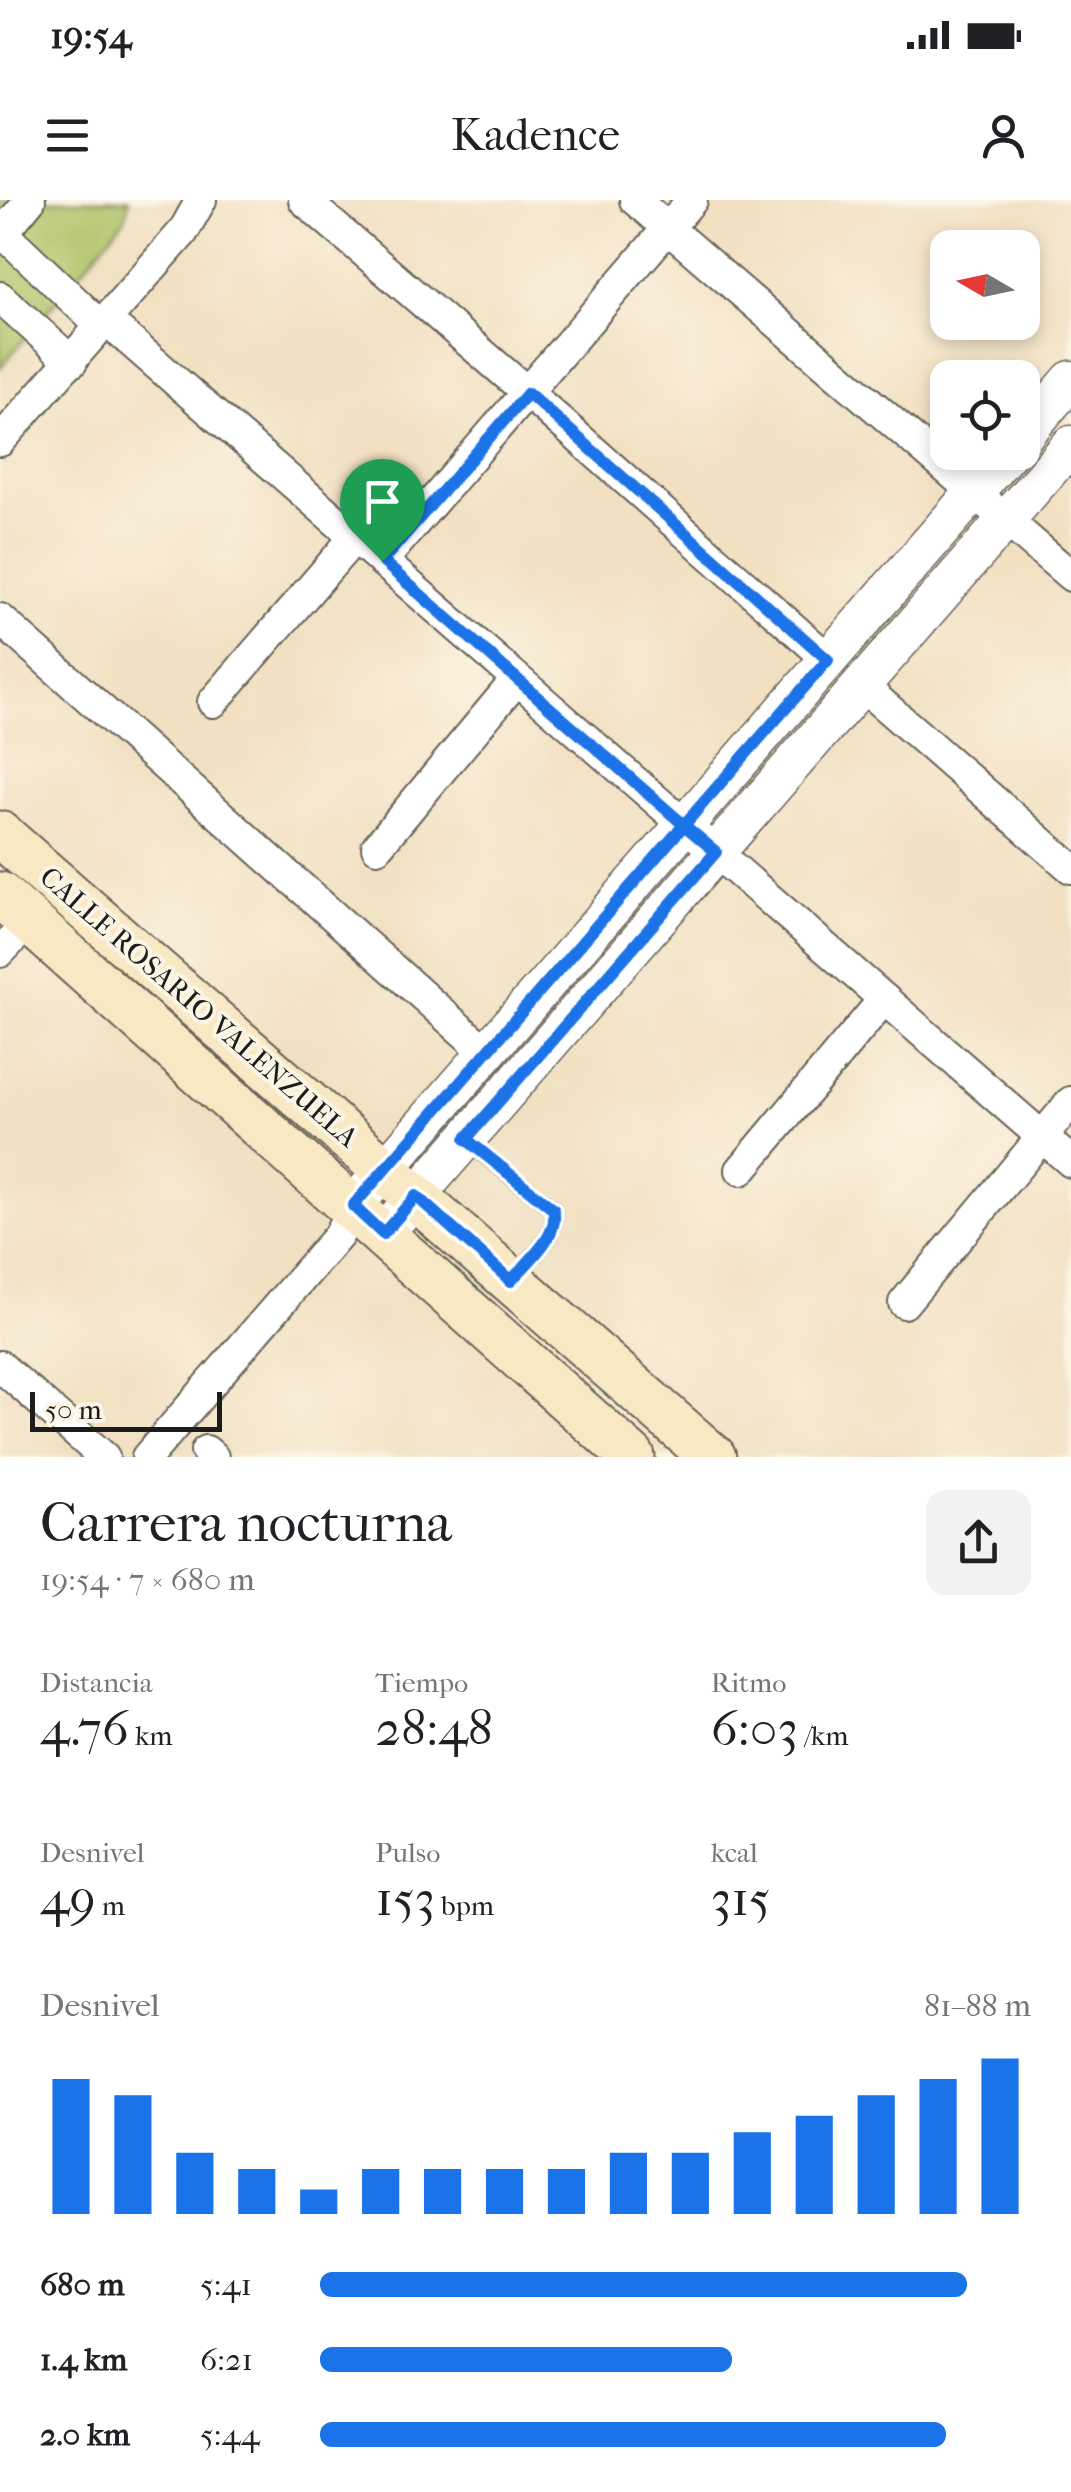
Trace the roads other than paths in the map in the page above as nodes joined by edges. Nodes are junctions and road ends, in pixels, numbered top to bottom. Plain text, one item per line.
1 (30, 200) edge
2 (201, 200) edge
3 (304, 200) edge
4 (635, 200) edge
5 (692, 200) edge
6 (668, 228) junction
7 (1, 234) edge
8 (0, 297) edge
9 (105, 324) junction
10 (72, 362) junction
11 (1071, 380) edge
12 (528, 393) junction
13 (1040, 416) edge
14 (0, 441) edge
15 (1071, 445) edge
16 (994, 470) edge
17 (974, 493) junction
18 (1006, 520) junction
19 (355, 537) junction
20 (382, 561) junction
21 (1071, 576) edge
22 (0, 620) edge
23 (828, 660) junction
24 (517, 679) junction
25 (861, 685) junction
26 (212, 702) dead end
27 (684, 825) junction
28 (0, 834) edge
29 (376, 847) dead end
30 (716, 852) junction
31 (1071, 868) edge
32 (10, 923) edge
33 (884, 999) junction
34 (486, 1052) junction
35 (1071, 1102) edge
36 (1042, 1137) junction
37 (466, 1139) junction
38 (1071, 1162) edge
39 (741, 1170) dead end
40 (401, 1182) junction
41 (368, 1220) junction
42 (511, 1281) junction
43 (904, 1303) dead end
44 (0, 1366) edge
45 (707, 1455) edge
46 (104, 1457) edge
47 (147, 1457) edge
48 (632, 1457) edge

1 - 7 street
2 - 9 street
3 - 12 street
4 - 6 street
5 - 6 street
6 - 12 street
6 - 17 street
7 - 9 street
8 - 10 street
9 - 10 street
9 - 19 street
10 - 14 street
11 - 13 street
12 - 20 street
12 - 23 street
15 - 18 street
16 - 17 street
17 - 18 street
17 - 23 street
18 - 21 street
18 - 25 street
19 - 20 street
19 - 26 street
20 - 24 street
22 - 34 street
23 - 27 street
24 - 27 street
24 - 29 street
25 - 30 street
25 - 31 street
27 - 30 street
27 - 34 street
28 - 40 main road, CALLE ROSARIO VALENZUELA
30 - 33 street
30 - 37 street
32 - 41 main road, CALLE ROSARIO VALENZUELA
33 - 36 street
33 - 39 street
34 - 40 street
35 - 36 street
36 - 38 street
36 - 43 street
37 - 40 street
37 - 42 lane
40 - 41 street
40 - 42 main road, CALLE ROSARIO VALENZUELA
41 - 47 street
41 - 48 main road, CALLE ROSARIO VALENZUELA
42 - 45 main road, CALLE ROSARIO VALENZUELA
44 - 46 street

